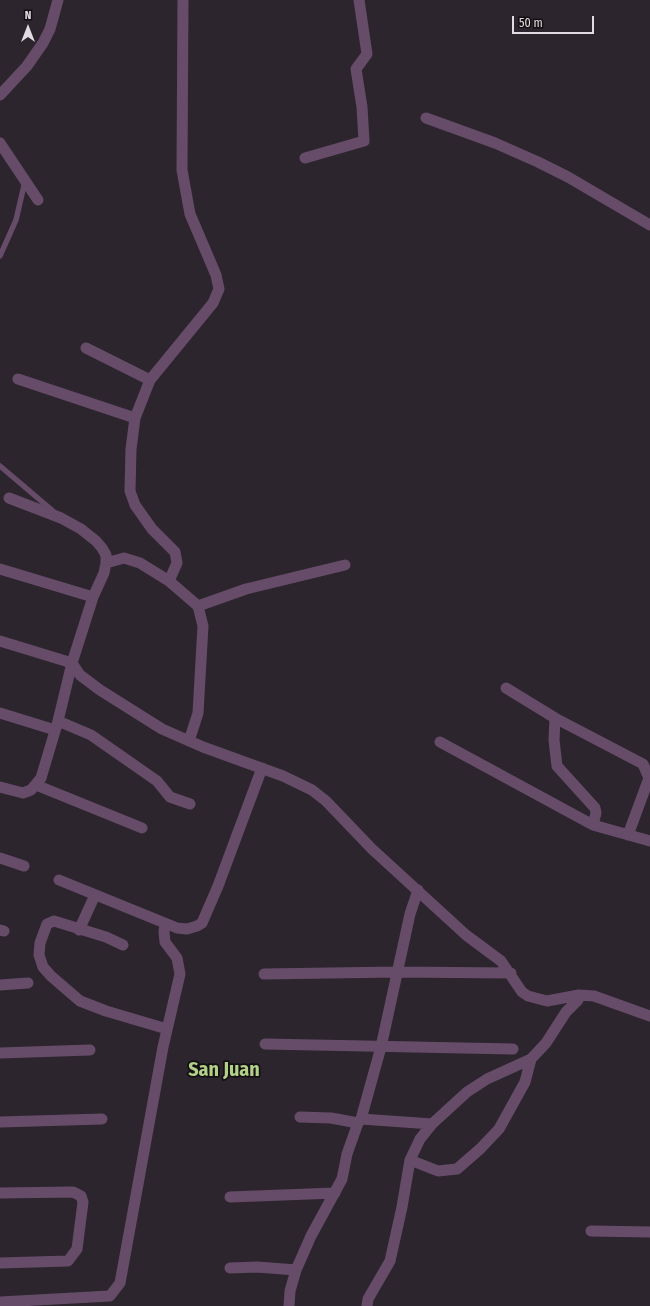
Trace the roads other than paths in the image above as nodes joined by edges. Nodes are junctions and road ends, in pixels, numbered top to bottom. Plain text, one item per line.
1 (58, 0) edge
2 (183, 0) edge
3 (359, 0) edge
4 (0, 95) edge
5 (426, 118) dead end
6 (0, 143) edge
7 (304, 158) dead end
8 (25, 180) junction
9 (38, 200) dead end
10 (650, 226) edge
11 (0, 256) edge
12 (86, 348) dead end
13 (18, 379) dead end
14 (150, 380) junction
15 (135, 418) junction
16 (0, 466) edge
17 (8, 498) dead end
18 (61, 518) junction
19 (106, 563) junction
20 (345, 565) dead end
21 (0, 569) edge
22 (169, 581) junction
23 (93, 597) junction
24 (198, 606) junction
25 (0, 641) edge
26 (72, 663) junction
27 (506, 688) dead end
28 (0, 713) edge
29 (555, 718) junction
30 (57, 725) junction
31 (189, 741) junction
32 (440, 742) dead end
33 (262, 768) junction
34 (36, 785) junction
35 (0, 787) edge
36 (190, 804) dead end
37 (593, 825) junction
38 (142, 828) dead end
39 (628, 835) junction
40 (650, 841) edge
41 (0, 858) edge
42 (24, 866) dead end
43 (59, 880) dead end
44 (418, 890) junction
45 (96, 895) junction
46 (165, 923) junction
47 (79, 930) junction
48 (123, 945) dead end
49 (396, 972) junction
50 (511, 973) junction
51 (264, 974) dead end
52 (28, 983) dead end
53 (0, 985) edge
54 (579, 995) junction
55 (650, 1016) edge
56 (167, 1029) junction
57 (266, 1044) dead end
58 (381, 1047) junction
59 (513, 1049) dead end
60 (90, 1050) dead end
61 (0, 1053) edge
62 (532, 1059) junction
63 (300, 1117) dead end
64 (102, 1120) dead end
65 (359, 1121) junction
66 (0, 1122) edge
67 (432, 1124) junction
68 (410, 1160) junction
69 (0, 1193) edge
70 (335, 1193) junction
71 (230, 1197) dead end
72 (591, 1231) dead end
73 (650, 1232) edge
74 (0, 1262) edge
75 (230, 1268) dead end
76 (296, 1270) junction
77 (0, 1302) edge
78 (289, 1306) edge
79 (367, 1306) edge

1 - 4 street
2 - 14 street
3 - 7 street
5 - 10 street
6 - 8 street
8 - 9 street
8 - 11 lane
12 - 14 street
13 - 15 street
14 - 15 street
15 - 22 street
16 - 18 lane
17 - 18 street
18 - 19 street
19 - 22 street
19 - 23 street
20 - 24 street
21 - 23 street
22 - 24 street
23 - 26 street
24 - 31 street
25 - 26 street
26 - 30 street
26 - 31 street
27 - 29 street
28 - 30 street
29 - 37 street
29 - 39 street
30 - 34 street
30 - 36 street
31 - 33 street
32 - 37 street
33 - 44 street
33 - 46 street
34 - 35 street
34 - 38 street
37 - 39 street
39 - 40 street
41 - 42 street
43 - 45 street
44 - 49 street
44 - 50 street
45 - 46 street
45 - 47 street
46 - 56 street
47 - 48 street
47 - 56 street
49 - 50 street
49 - 51 street
49 - 58 street
50 - 54 street
52 - 53 street
54 - 55 street
54 - 62 street
56 - 77 street
57 - 58 street
58 - 59 street
58 - 65 street
60 - 61 street
62 - 67 street
62 - 68 street
63 - 65 street
64 - 66 street
65 - 67 street
65 - 70 street
67 - 68 street
68 - 79 street
69 - 74 street
70 - 71 street
70 - 76 street
72 - 73 street
75 - 76 street
76 - 78 street

